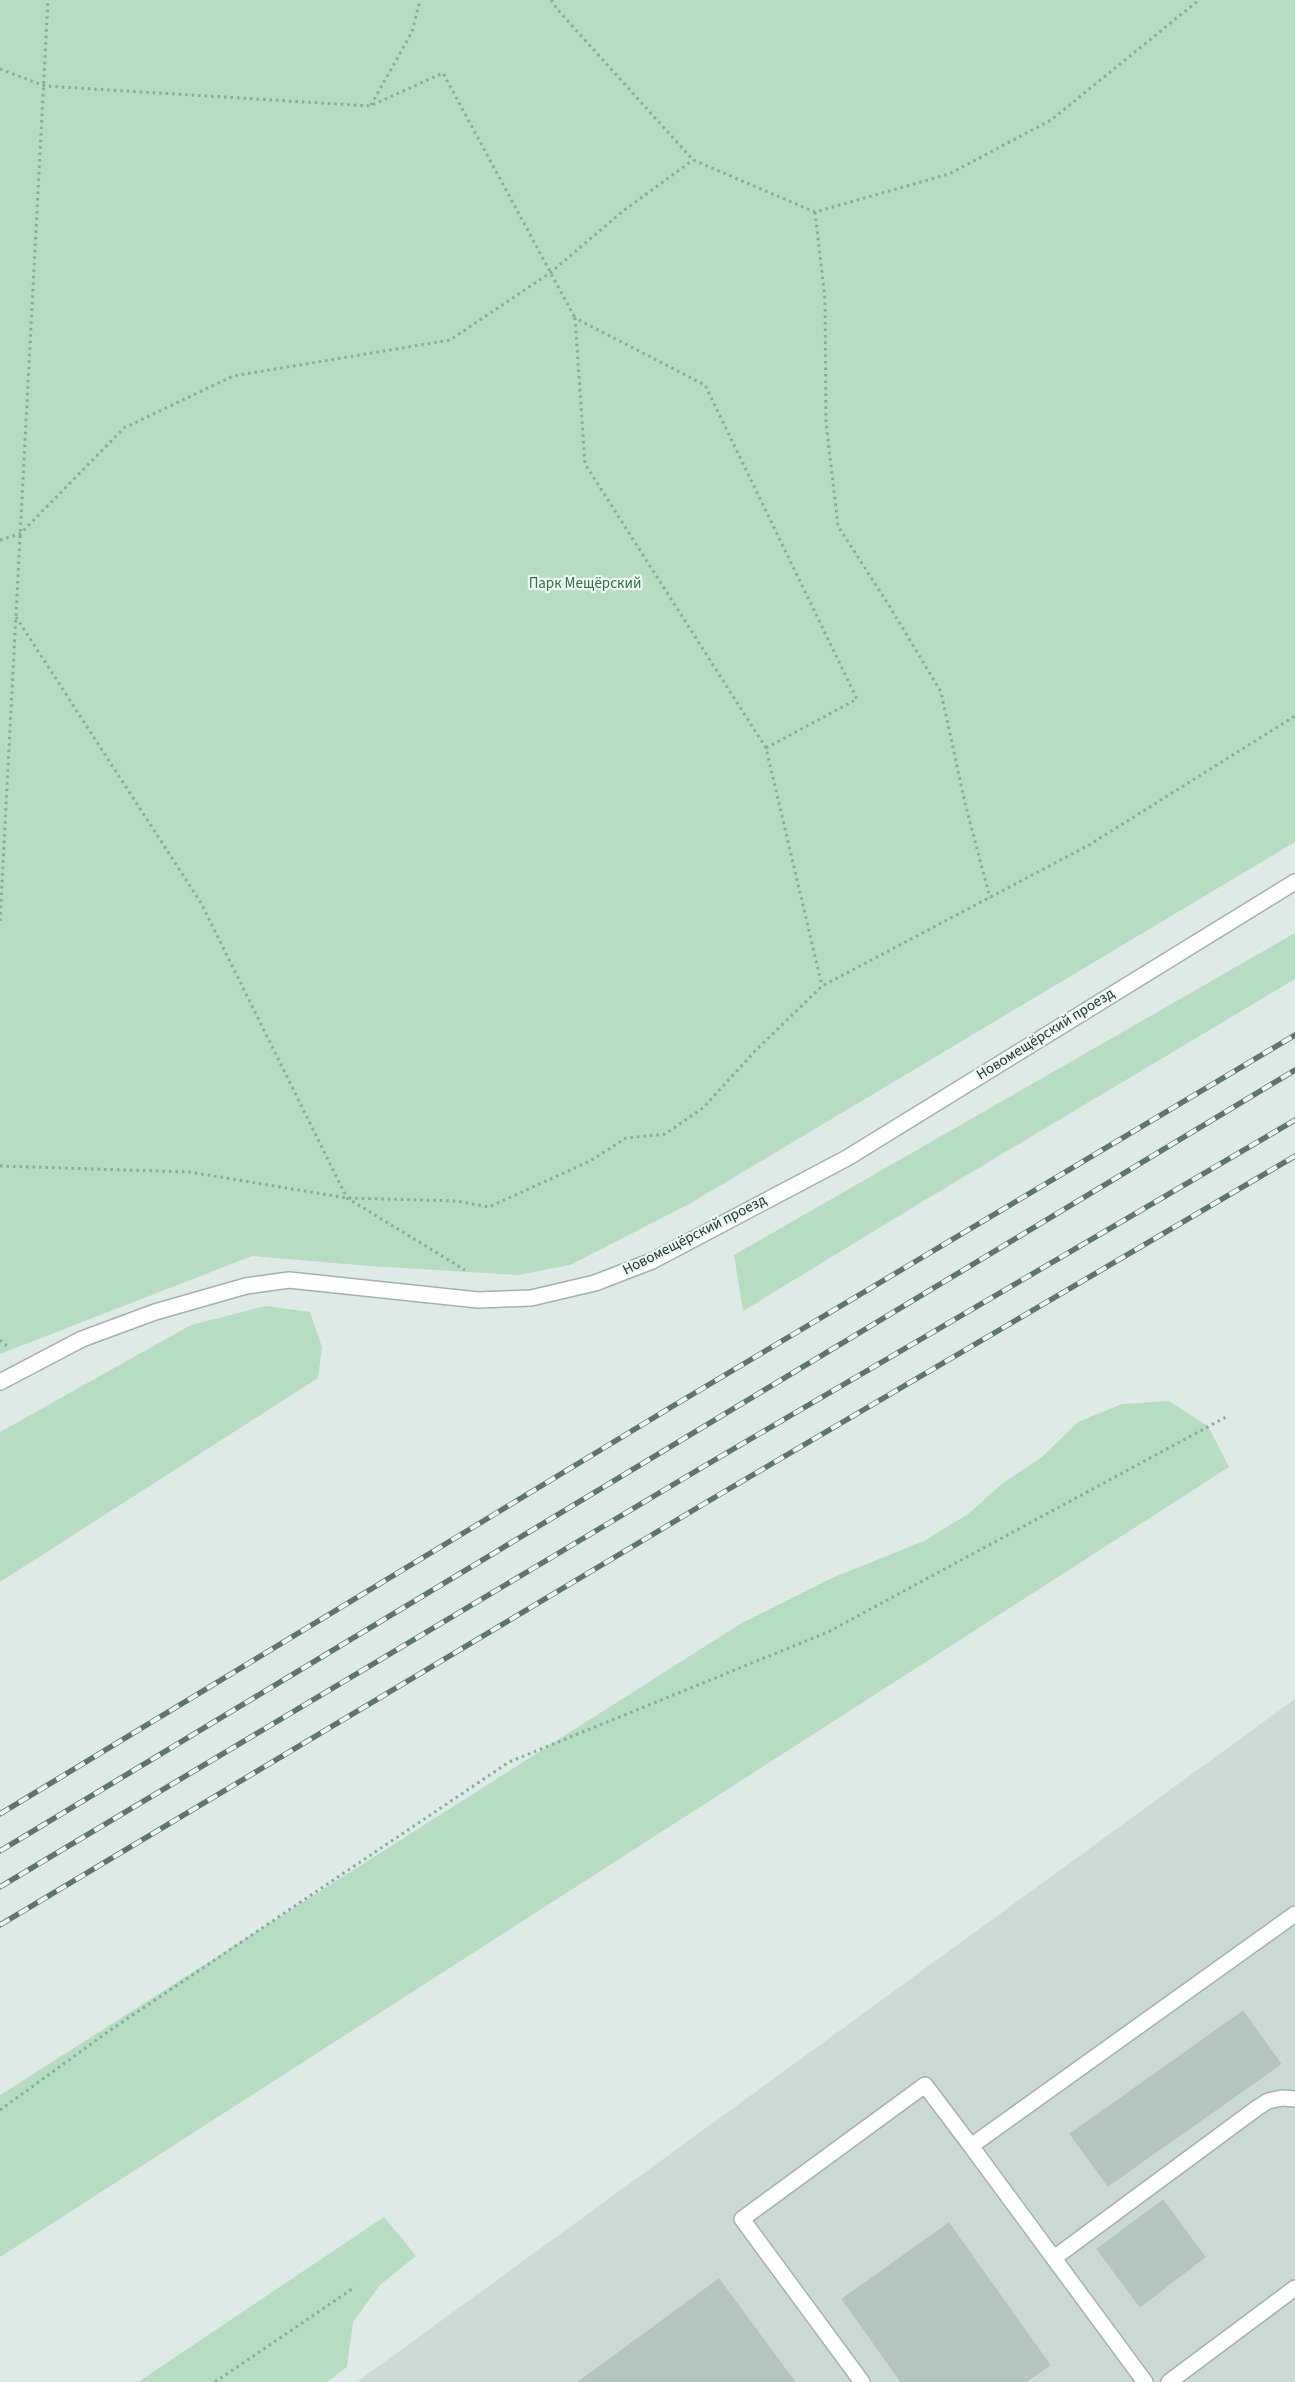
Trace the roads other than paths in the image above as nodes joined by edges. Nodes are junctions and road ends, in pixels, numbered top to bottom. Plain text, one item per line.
1 (1295, 882) edge
2 (0, 1382) edge
3 (1295, 1914) edge
4 (1295, 2099) edge
5 (971, 2146) junction
6 (1054, 2258) junction
7 (1295, 2288) edge
8 (862, 2382) edge
9 (1146, 2382) edge
10 (1169, 2382) edge

1 - 2 street, Новомещёрский проезд
3 - 5 street
4 - 6 street
5 - 6 street
5 - 8 street
6 - 9 street
7 - 10 street

